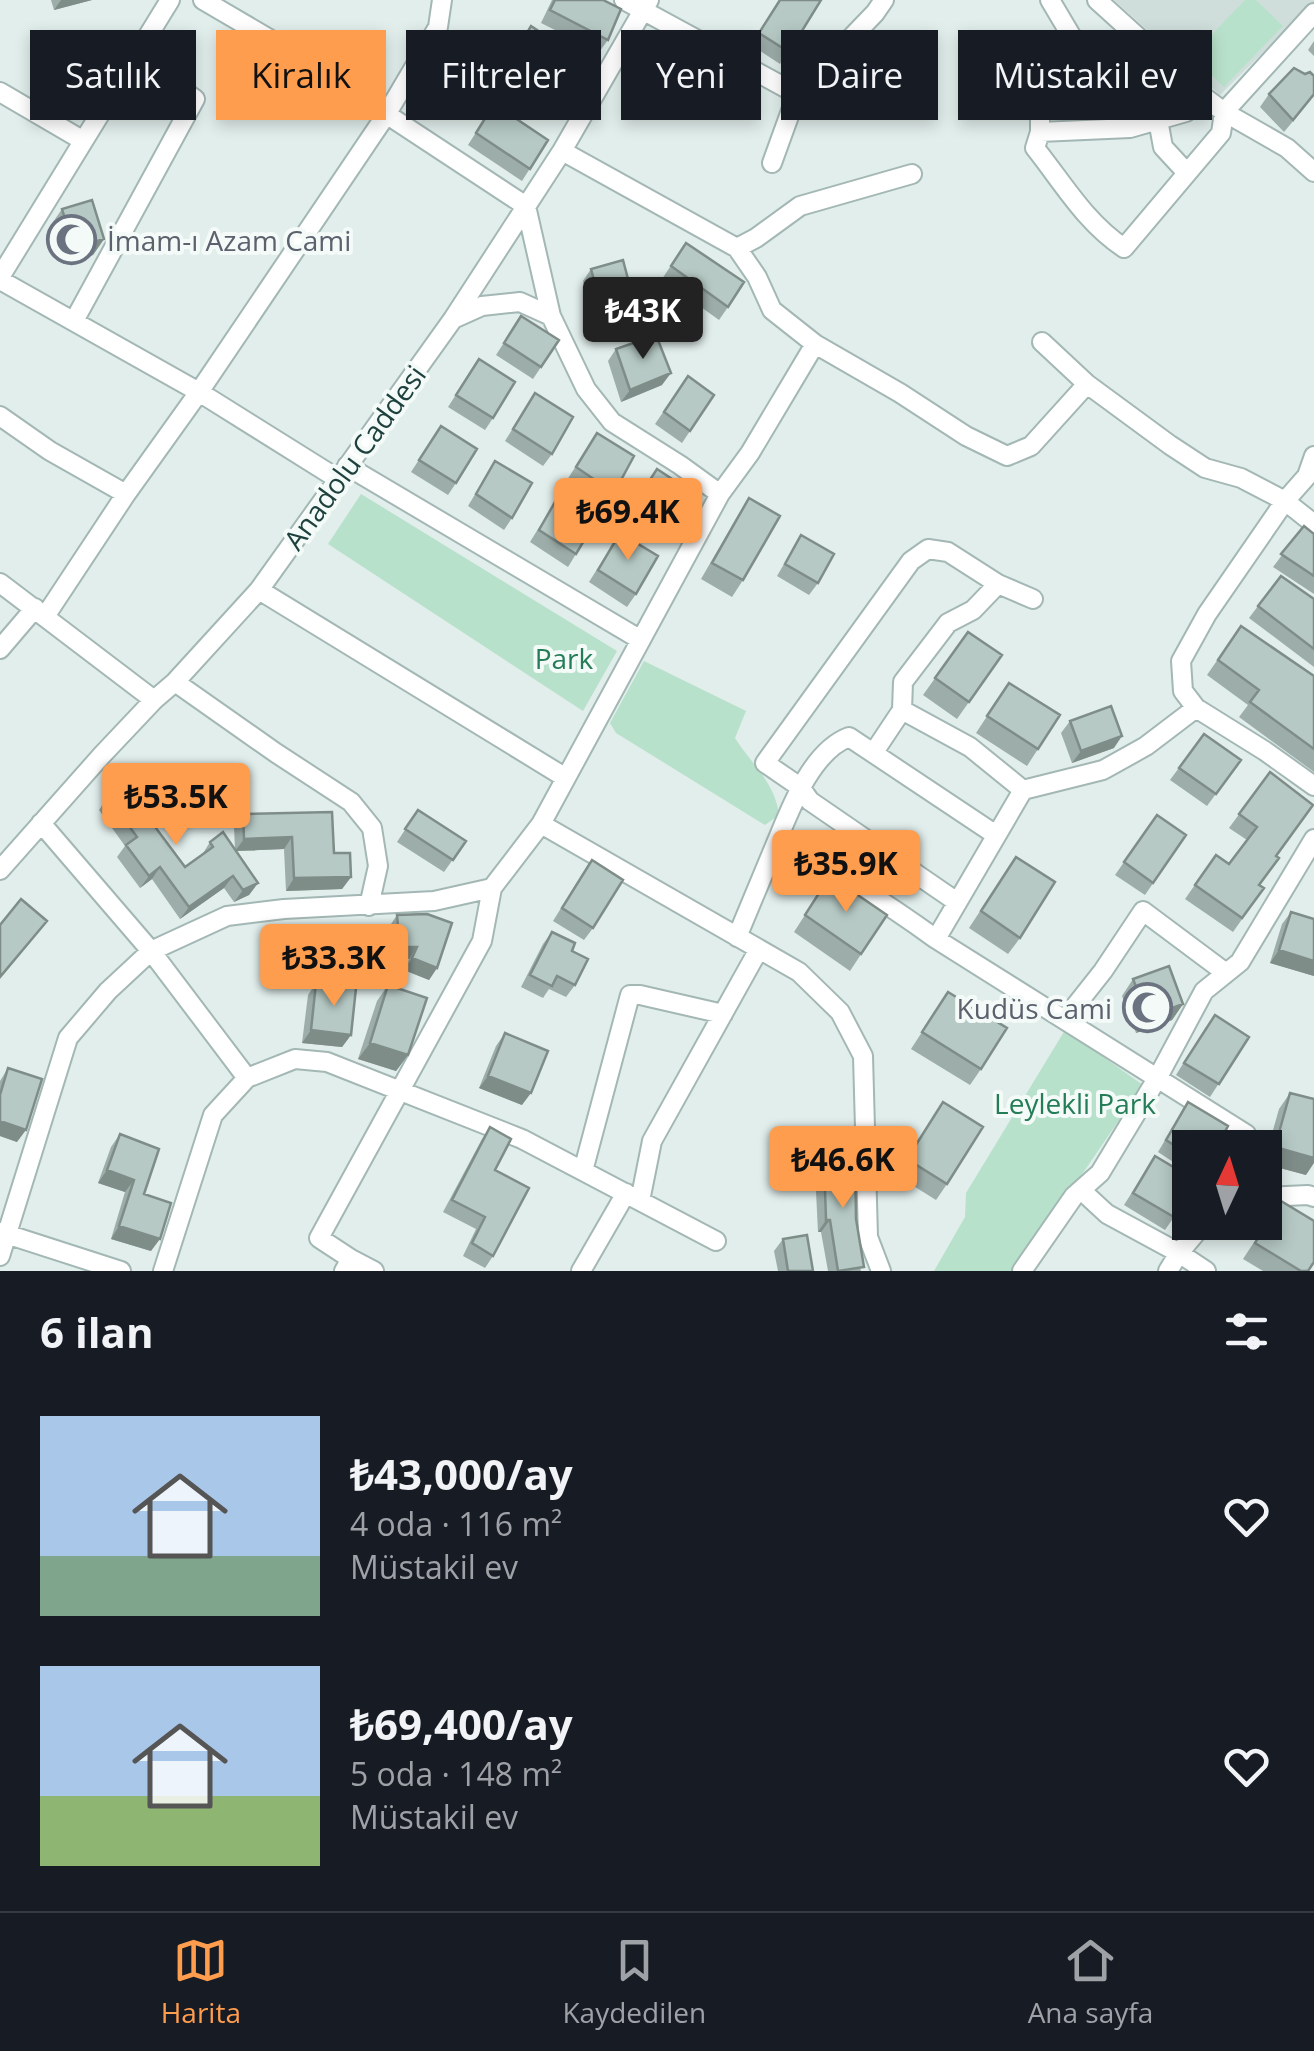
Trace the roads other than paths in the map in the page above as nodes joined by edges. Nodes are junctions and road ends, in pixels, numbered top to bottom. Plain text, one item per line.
1 (170, 0) edge
2 (203, 0) edge
3 (442, 0) edge
4 (624, 0) edge
5 (884, 0) edge
6 (1050, 0) edge
7 (1097, 0) edge
8 (646, 5) edge
9 (1314, 13) edge
10 (152, 30) edge
11 (255, 30) edge
12 (859, 30) edge
13 (1130, 30) edge
14 (781, 84) edge
15 (0, 92) edge
16 (1212, 103) edge
17 (1224, 112) junction
18 (386, 115) joint
19 (95, 120) edge
20 (184, 120) edge
21 (383, 120) edge
22 (788, 120) edge
23 (1040, 120) edge
24 (1158, 120) joint
25 (1122, 128) junction
26 (1040, 132) junction
27 (82, 140) junction
28 (562, 151) junction
29 (772, 164) dead end
30 (1314, 172) edge
31 (1187, 173) junction
32 (912, 174) dead end
33 (526, 206) junction
34 (737, 248) junction
35 (0, 278) edge
36 (551, 316) junction
37 (453, 319) junction
38 (74, 321) junction
39 (1042, 342) dead end
40 (815, 344) junction
41 (1087, 384) junction
42 (199, 392) junction
43 (0, 416) edge
44 (1314, 456) edge
45 (342, 472) junction
46 (126, 494) junction
47 (720, 494) junction
48 (1285, 502) junction
49 (1314, 524) edge
50 (0, 583) edge
51 (998, 584) junction
52 (258, 590) junction
53 (1033, 599) dead end
54 (40, 612) junction
55 (641, 640) junction
56 (0, 650) edge
57 (176, 682) junction
58 (154, 700) junction
59 (1196, 708) junction
60 (902, 710) junction
61 (874, 752) junction
62 (566, 778) junction
63 (1314, 786) edge
64 (800, 787) junction
65 (1023, 790) junction
66 (41, 823) junction
67 (541, 824) junction
68 (996, 835) junction
69 (1314, 839) edge
70 (777, 841) junction
71 (0, 870) edge
72 (492, 888) junction
73 (957, 902) junction
74 (368, 906) junction
75 (736, 936) junction
76 (936, 939) junction
77 (758, 949) junction
78 (151, 950) junction
79 (1226, 972) junction
80 (723, 1014) junction
81 (1065, 1019) junction
82 (1158, 1077) junction
83 (248, 1078) junction
84 (401, 1092) junction
85 (1240, 1130) edge
86 (583, 1171) junction
87 (1080, 1190) junction
88 (1282, 1196) edge
89 (633, 1197) junction
90 (1314, 1197) edge
91 (4, 1234) edge
92 (1190, 1240) edge
93 (716, 1241) dead end
94 (1180, 1253) junction
95 (0, 1256) edge
96 (348, 1265) edge
97 (120, 1271) edge
98 (163, 1271) edge
99 (374, 1271) edge
100 (581, 1271) edge
101 (881, 1271) edge
102 (1022, 1271) edge
103 (1168, 1271) edge
104 (1206, 1271) edge

1 - 10 street
2 - 11 street
3 - 18 street
4 - 8 street
5 - 12 street
6 - 25 street
7 - 13 street
8 - 14 street
8 - 28 street, Anadolu Caddesi
9 - 17 street
15 - 27 street
16 - 17 street
17 - 30 street
17 - 31 street
18 - 33 street
19 - 27 street
20 - 38 street
21 - 42 street
22 - 29 street
23 - 26 street
24 - 25 street
24 - 31 street
25 - 26 street
26 - 31 street
27 - 35 street
28 - 33 street, Anadolu Caddesi
28 - 34 street
32 - 34 street
33 - 36 street
33 - 37 street, Anadolu Caddesi
34 - 40 street
35 - 38 street
36 - 37 street
36 - 47 street
37 - 45 street, Anadolu Caddesi
38 - 42 street
39 - 41 street
40 - 41 street
40 - 47 street
41 - 48 street
42 - 45 street
42 - 46 street
43 - 46 street
44 - 48 street
45 - 52 street, Anadolu Caddesi
45 - 55 street
46 - 54 street
47 - 55 street
48 - 49 street
48 - 59 street
50 - 54 street
51 - 53 street
51 - 60 street
51 - 64 street
52 - 57 street, Anadolu Caddesi
52 - 62 street
54 - 56 street
54 - 58 street
55 - 62 street
57 - 58 street, Anadolu Caddesi
57 - 74 street
58 - 66 street, Anadolu Caddesi
59 - 63 street
59 - 65 street
60 - 61 street
60 - 65 street
61 - 64 street
61 - 68 street
62 - 67 street
64 - 70 street
64 - 73 street
65 - 68 street
66 - 71 street, Anadolu Caddesi
66 - 78 street
67 - 72 street
67 - 75 street
68 - 73 street
69 - 79 street
70 - 75 street
70 - 76 street
72 - 74 street
72 - 84 street
73 - 76 street
74 - 78 street
75 - 77 street
76 - 81 street
77 - 80 street
77 - 101 street
78 - 83 street
78 - 91 street
79 - 81 street
79 - 82 street
80 - 86 street
80 - 89 street
81 - 82 street
82 - 85 street
82 - 87 street
83 - 84 street
83 - 98 street
84 - 86 street
84 - 96 street
86 - 89 street
87 - 94 street
87 - 102 street
88 - 90 street
89 - 93 street
89 - 100 street
91 - 95 street
91 - 97 street
92 - 94 street
94 - 103 street
94 - 104 street
96 - 99 street

